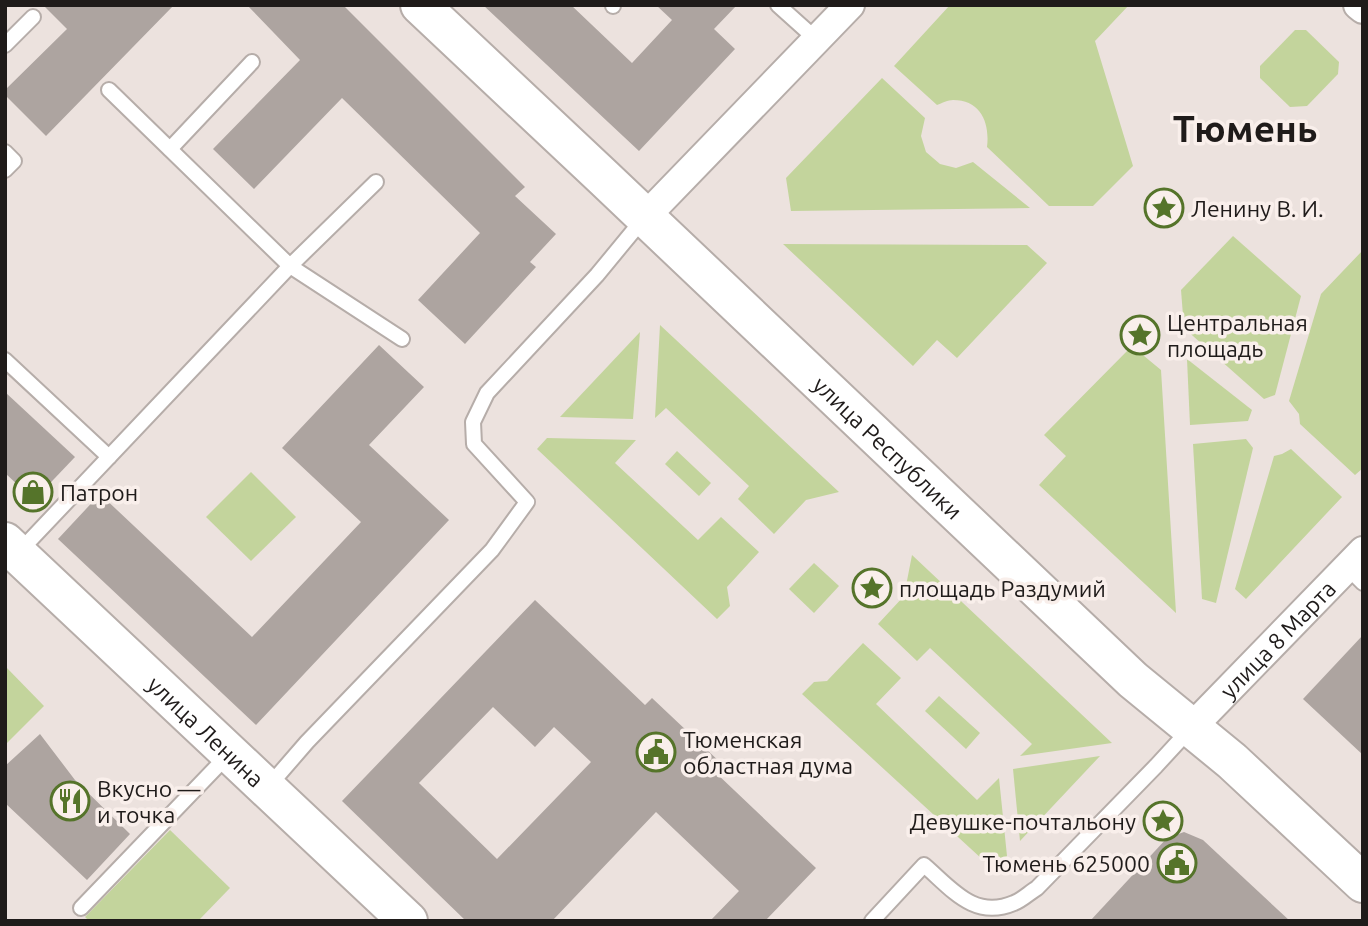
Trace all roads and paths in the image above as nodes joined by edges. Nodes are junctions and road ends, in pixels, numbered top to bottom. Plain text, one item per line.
1 (419, 5) edge
2 (778, 5) edge
3 (850, 5) edge
4 (1359, 5) edge
5 (1363, 9) edge
6 (33, 17) dead end
7 (817, 40) junction
8 (5, 46) edge
9 (252, 62) dead end
10 (109, 90) dead end
11 (170, 149) junction
12 (5, 152) edge
13 (5, 170) edge
14 (376, 182) dead end
15 (645, 217) junction
16 (290, 266) junction
17 (402, 339) dead end
18 (5, 360) edge
19 (109, 457) junction
20 (11, 548) edge
21 (1357, 567) edge
22 (1191, 728) junction
23 (230, 754) junction
24 (267, 788) junction
25 (1363, 883) edge
26 (81, 908) dead end
27 (408, 921) edge
28 (872, 921) edge

1 - 15 main road, улица Республики
2 - 7 lane
3 - 7 street
4 - 5 street
6 - 8 lane
7 - 15 street
9 - 11 lane
10 - 11 lane
11 - 16 lane
12 - 13 lane
14 - 16 lane
15 - 22 main road, улица Республики
15 - 24 lane
16 - 17 lane
16 - 19 lane
18 - 19 lane
19 - 20 lane
20 - 23 main road, улица Ленина
21 - 22 street, улица 8 Марта
22 - 25 main road, улица Республики
22 - 28 lane
23 - 24 main road, улица Ленина
23 - 26 lane
24 - 27 main road, улица Ленина

